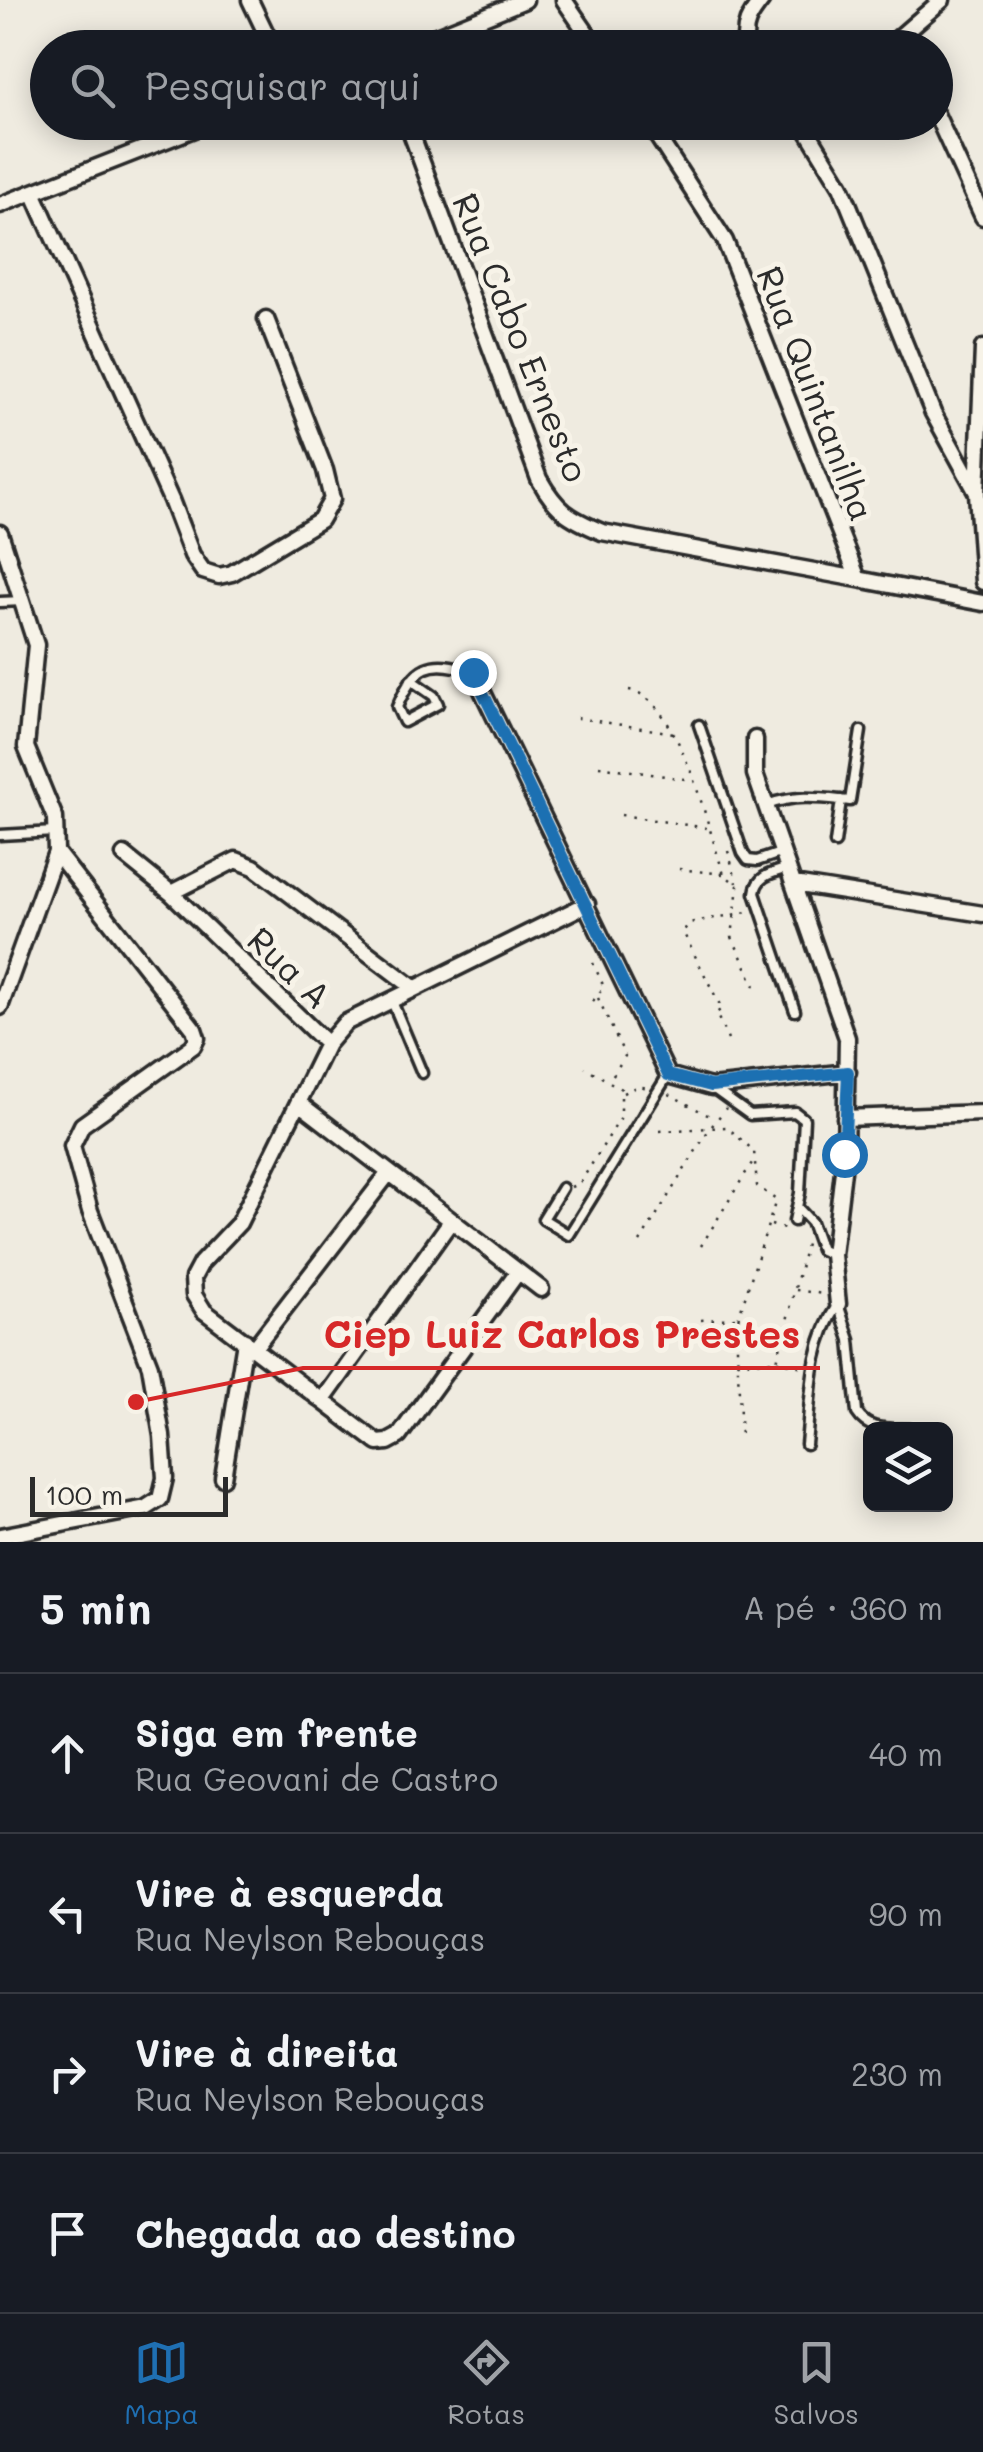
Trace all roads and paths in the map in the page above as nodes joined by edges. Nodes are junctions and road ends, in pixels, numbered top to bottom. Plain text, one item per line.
1 (250, 0) edge
2 (524, 0) edge
3 (564, 0) edge
4 (762, 0) edge
5 (942, 0) edge
6 (264, 30) edge
7 (451, 30) edge
8 (585, 30) edge
9 (745, 30) edge
10 (913, 30) edge
11 (166, 140) edge
12 (414, 140) edge
13 (660, 140) edge
14 (814, 140) edge
15 (948, 140) edge
16 (33, 192) junction
17 (0, 204) edge
18 (983, 217) edge
19 (266, 319) dead end
20 (983, 348) edge
21 (976, 493) junction
22 (0, 533) edge
23 (858, 579) junction
24 (983, 582) edge
25 (23, 601) junction
26 (0, 602) edge
27 (983, 603) edge
28 (473, 672) joint
29 (412, 680) junction
30 (629, 690) dead end
31 (578, 718) dead end
32 (699, 726) dead end
33 (862, 732) dead end
34 (676, 733) junction
35 (755, 739) dead end
36 (599, 766) dead end
37 (716, 774) junction
38 (692, 781) junction
39 (841, 800) junction
40 (766, 805) junction
41 (621, 815) dead end
42 (708, 828) junction
43 (55, 832) junction
44 (0, 835) edge
45 (835, 843) dead end
46 (56, 852) junction
47 (717, 854) junction
48 (124, 855) dead end
49 (786, 860) junction
50 (679, 869) dead end
51 (724, 874) junction
52 (737, 884) junction
53 (794, 884) junction
54 (172, 893) junction
55 (587, 904) junction
56 (753, 907) dead end
57 (983, 914) edge
58 (734, 916) junction
59 (593, 963) dead end
60 (755, 986) dead end
61 (414, 988) junction
62 (391, 1000) junction
63 (0, 1007) edge
64 (795, 1011) dead end
65 (728, 1040) dead end
66 (327, 1044) junction
67 (585, 1067) dead end
68 (848, 1072) junction
69 (422, 1073) dead end
70 (668, 1075) junction
71 (608, 1082) junction
72 (711, 1086) junction
73 (660, 1088) junction
74 (621, 1093) junction
75 (732, 1102) junction
76 (300, 1104) junction
77 (983, 1113) edge
78 (845, 1118) junction
79 (716, 1120) junction
80 (660, 1131) dead end
81 (708, 1131) junction
82 (756, 1157) junction
83 (388, 1174) junction
84 (562, 1188) joint
85 (798, 1208) junction
86 (451, 1221) junction
87 (770, 1224) junction
88 (792, 1226) joint
89 (804, 1235) dead end
90 (640, 1242) dead end
91 (701, 1246) dead end
92 (833, 1255) junction
93 (518, 1272) junction
94 (541, 1289) dead end
95 (795, 1290) junction
96 (838, 1298) junction
97 (738, 1318) junction
98 (701, 1320) dead end
99 (249, 1344) junction
100 (777, 1361) junction
101 (738, 1362) junction
102 (814, 1366) junction
103 (323, 1400) junction
104 (863, 1422) edge
105 (741, 1439) dead end
106 (806, 1444) dead end
107 (223, 1478) dead end
108 (0, 1536) edge

1 - 6 street
2 - 7 street
3 - 8 street
4 - 9 street
5 - 10 street
11 - 16 street
12 - 23 street, Rua Cabo Ernesto
13 - 23 street, Rua Quintanilha
14 - 21 street
15 - 18 street
16 - 17 street
16 - 19 street
20 - 21 street
21 - 24 street
22 - 25 street
23 - 27 street
25 - 26 lane
25 - 43 street
28 - 29 lane
28 - 55 street
29 - 29 lane
30 - 34 path
31 - 34 path
32 - 37 lane
33 - 39 lane
34 - 38 path
35 - 40 street
36 - 38 path
37 - 38 path
37 - 49 lane
38 - 42 path
39 - 40 lane
39 - 45 lane
40 - 49 street
41 - 42 path
42 - 47 path
43 - 44 lane
43 - 46 street
46 - 63 street
46 - 108 street
47 - 51 path
47 - 52 path
48 - 54 street, Rua A
49 - 53 street
49 - 64 lane
50 - 51 path
51 - 52 path
52 - 58 path
53 - 57 street
53 - 68 street
54 - 61 street
54 - 66 street, Rua A
55 - 61 street, Rua A
55 - 70 street
56 - 58 path
58 - 60 path
58 - 65 path
59 - 71 path
61 - 62 street, Rua A
62 - 66 street, Rua A
62 - 69 lane
66 - 76 street
67 - 71 path
68 - 72 street
68 - 78 street
70 - 72 street
70 - 73 lane
71 - 74 path
72 - 75 lane
73 - 74 path
73 - 79 path
73 - 84 lane
74 - 84 path
75 - 79 path
75 - 85 lane
76 - 83 street
76 - 99 street
77 - 78 street
78 - 92 street
79 - 81 path
80 - 81 path
81 - 82 path
81 - 90 path
82 - 87 path
82 - 91 path
83 - 86 street
83 - 99 street
85 - 88 lane
85 - 92 lane
86 - 93 street
86 - 103 street
87 - 88 path
87 - 97 path
89 - 95 path
92 - 96 street
93 - 94 street
93 - 103 street
95 - 96 path
95 - 100 path
96 - 102 lane
96 - 104 lane
97 - 98 path
97 - 101 path
99 - 103 street
99 - 107 street
100 - 101 path
100 - 102 path
101 - 105 path
102 - 106 lane

